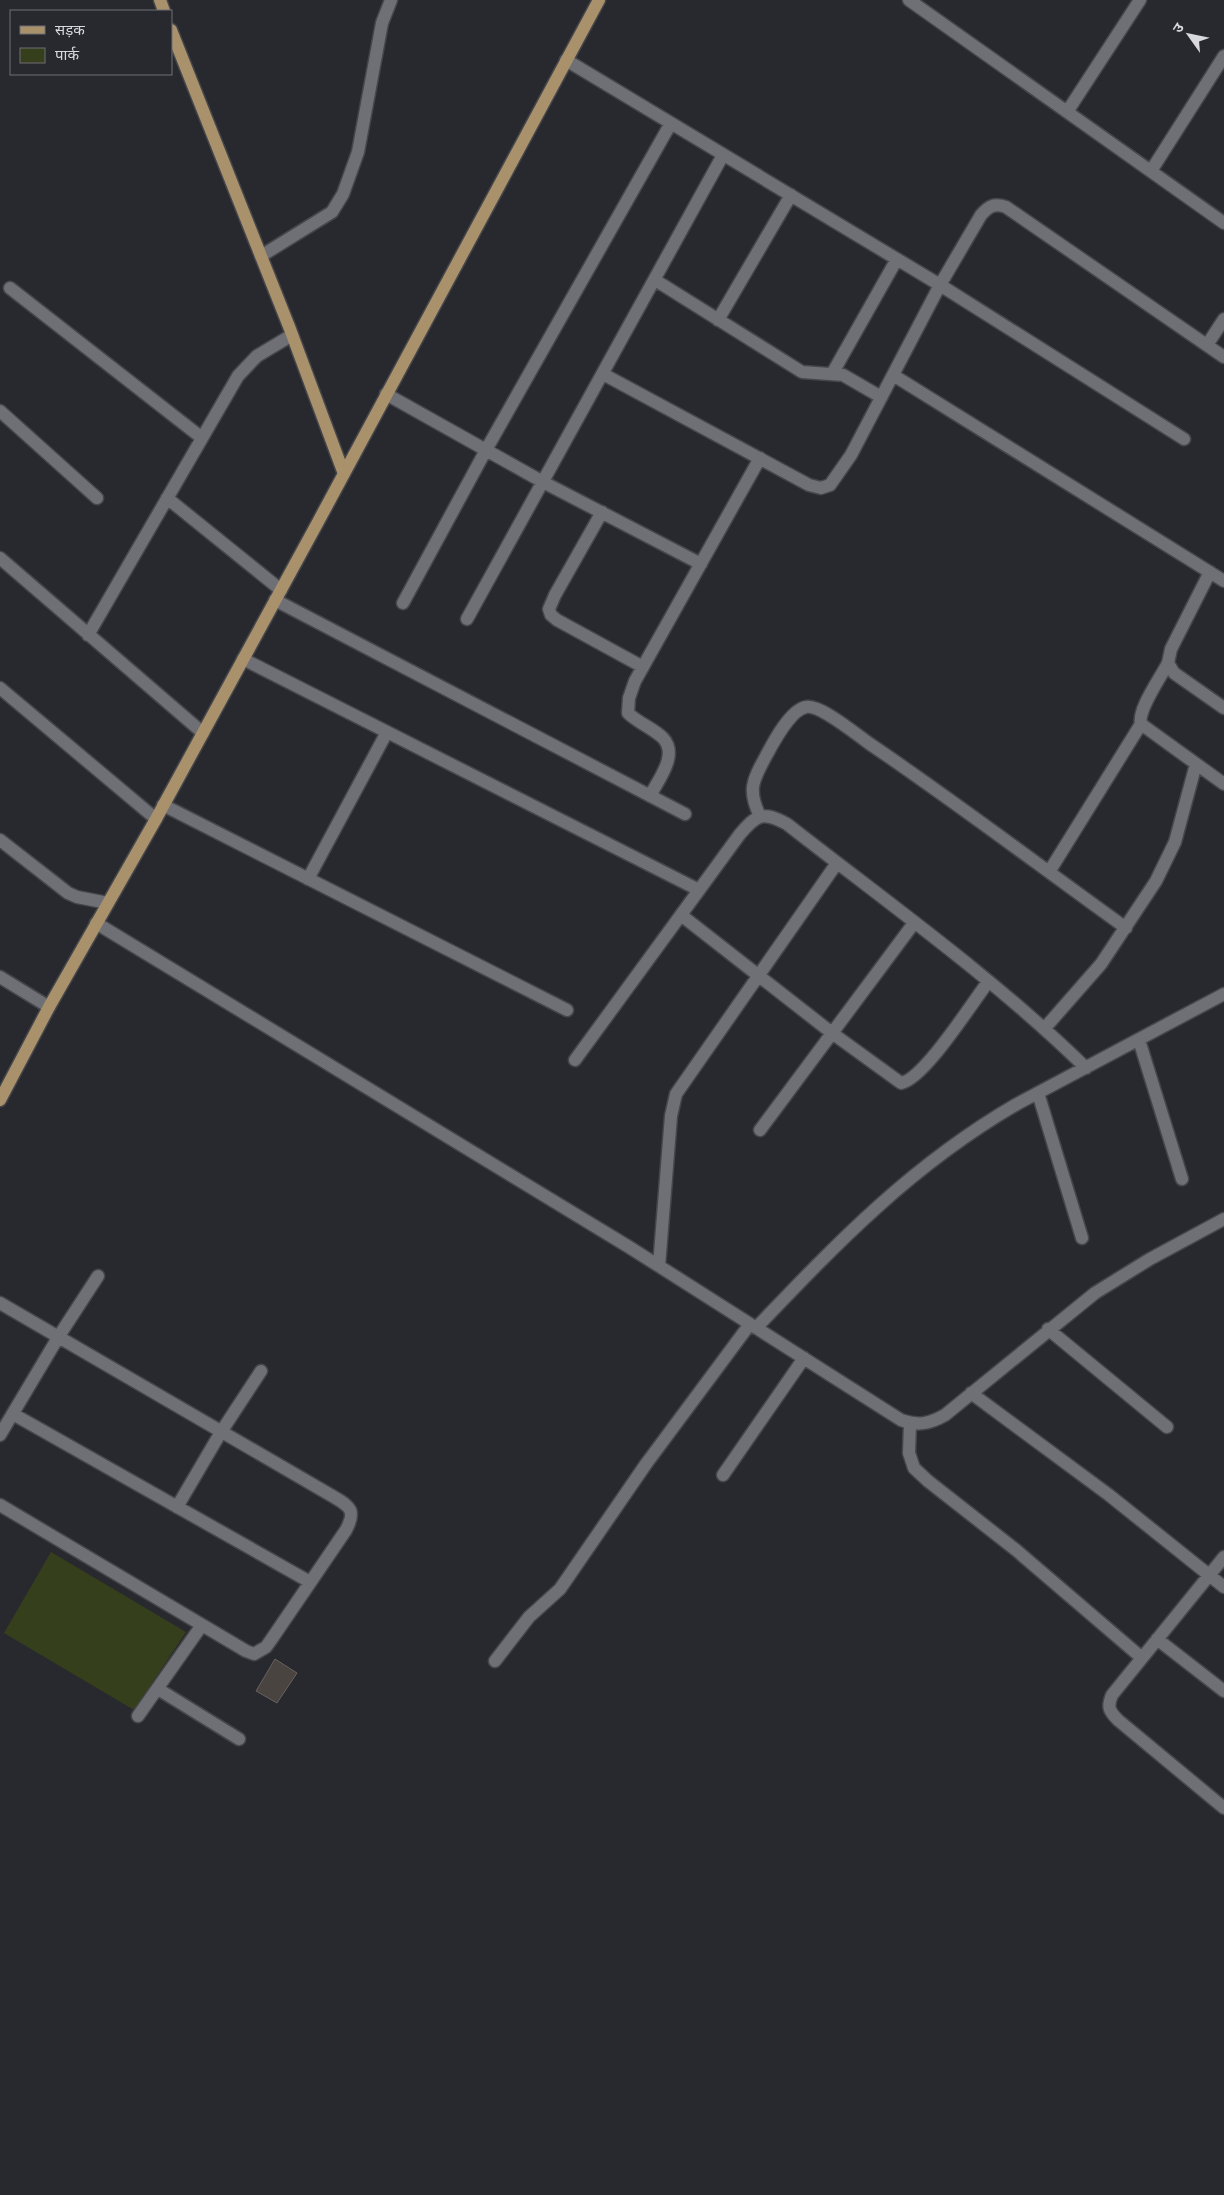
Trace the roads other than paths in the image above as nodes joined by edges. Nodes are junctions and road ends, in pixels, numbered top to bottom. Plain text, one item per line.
1 (391, 0) edge
2 (598, 0) edge
3 (909, 0) edge
4 (1140, 0) edge
5 (172, 33) edge
6 (1224, 56) edge
7 (566, 60) junction
8 (1067, 112) junction
9 (671, 123) junction
10 (723, 155) junction
11 (1151, 171) junction
12 (791, 195) junction
13 (1224, 223) edge
14 (261, 256) junction
15 (897, 259) junction
16 (655, 280) junction
17 (940, 285) junction
18 (10, 288) dead end
19 (1224, 319) edge
20 (718, 320) junction
21 (292, 336) junction
22 (1207, 345) junction
23 (1224, 357) edge
24 (603, 374) junction
25 (832, 374) junction
26 (893, 375) junction
27 (386, 394) junction
28 (881, 397) junction
29 (0, 411) edge
30 (202, 438) junction
31 (1184, 439) dead end
32 (486, 450) junction
33 (760, 458) junction
34 (344, 474) junction
35 (543, 482) junction
36 (97, 498) dead end
37 (167, 498) junction
38 (602, 512) junction
39 (0, 558) edge
40 (701, 564) junction
41 (1210, 572) junction
42 (1224, 581) edge
43 (278, 595) junction
44 (403, 603) dead end
45 (468, 619) dead end
46 (88, 635) junction
47 (243, 658) junction
48 (1168, 663) junction
49 (644, 667) junction
50 (0, 688) edge
51 (1224, 708) edge
52 (1141, 724) junction
53 (388, 732) junction
54 (202, 733) junction
55 (1196, 764) junction
56 (1224, 784) edge
57 (650, 796) junction
58 (163, 805) junction
59 (686, 814) dead end
60 (760, 816) junction
61 (156, 819) junction
62 (0, 840) edge
63 (837, 863) junction
64 (1049, 872) junction
65 (308, 879) junction
66 (699, 890) junction
67 (108, 903) junction
68 (681, 915) junction
69 (96, 923) junction
70 (914, 923) junction
71 (1126, 928) junction
72 (758, 976) junction
73 (0, 977) edge
74 (988, 982) junction
75 (1224, 994) edge
76 (49, 1007) junction
77 (567, 1010) dead end
78 (1044, 1029) junction
79 (832, 1033) junction
80 (1139, 1040) junction
81 (576, 1060) dead end
82 (1086, 1068) junction
83 (1038, 1093) junction
84 (0, 1100) edge
85 (760, 1130) dead end
86 (1182, 1179) dead end
87 (1224, 1219) edge
88 (1082, 1238) dead end
89 (658, 1266) junction
90 (98, 1276) dead end
91 (0, 1303) edge
92 (753, 1326) junction
93 (1048, 1329) junction
94 (59, 1336) junction
95 (804, 1358) junction
96 (261, 1371) dead end
97 (971, 1393) junction
98 (12, 1414) junction
99 (910, 1424) junction
100 (1167, 1427) dead end
101 (221, 1432) junction
102 (0, 1435) edge
103 (723, 1475) dead end
104 (0, 1505) edge
105 (177, 1507) junction
106 (1224, 1557) edge
107 (1209, 1575) junction
108 (310, 1582) junction
109 (1224, 1586) edge
110 (202, 1625) junction
111 (1158, 1639) junction
112 (1142, 1658) junction
113 (495, 1661) dead end
114 (158, 1689) junction
115 (1224, 1691) edge
116 (138, 1716) dead end
117 (238, 1739) dead end
118 (1224, 1808) edge

1 - 14 street
2 - 7 main road
3 - 8 street
4 - 8 street
5 - 14 main road
6 - 11 street
7 - 9 street
7 - 27 main road
8 - 11 street
9 - 10 street
9 - 32 street
10 - 12 street
10 - 16 street
11 - 13 street
12 - 15 street
12 - 20 street
14 - 21 main road
15 - 17 street
15 - 25 street
16 - 20 street
16 - 24 street
17 - 22 street
17 - 26 street
17 - 31 street
18 - 30 street
19 - 22 street
20 - 25 street
21 - 30 street
21 - 34 main road
22 - 23 street
24 - 33 street
24 - 35 street
25 - 28 street
26 - 28 street
26 - 41 street
27 - 32 street
27 - 34 main road
28 - 33 street
29 - 36 street
30 - 37 street
32 - 35 street
32 - 44 street
33 - 40 street
34 - 43 main road
35 - 38 street
35 - 45 street
37 - 43 street
37 - 46 street
38 - 40 street
38 - 49 street
39 - 46 street
40 - 49 street
41 - 42 street
41 - 48 street
43 - 47 main road
43 - 57 street
46 - 54 street
47 - 53 street
47 - 54 main road
48 - 51 street
48 - 52 street
49 - 57 street
50 - 61 street
52 - 55 street
52 - 64 street
53 - 65 street
53 - 66 street
54 - 58 main road
55 - 56 street
55 - 71 street
57 - 59 street
58 - 61 main road
58 - 65 street
60 - 63 street
60 - 64 street
60 - 66 street
61 - 67 main road
62 - 67 street
63 - 70 street
63 - 72 street
64 - 71 street
65 - 77 street
66 - 68 street
67 - 69 main road
68 - 72 street
68 - 81 street
69 - 76 main road
69 - 89 street
70 - 74 street
70 - 79 street
71 - 78 street
72 - 79 street
72 - 89 street
73 - 76 street
74 - 78 street
74 - 79 street
75 - 80 street
76 - 84 main road
78 - 82 street
79 - 85 street
80 - 82 street
80 - 86 street
82 - 83 street
83 - 88 street
83 - 92 street
87 - 93 street
89 - 92 street
90 - 94 street
91 - 94 street
92 - 95 street
92 - 113 street
93 - 97 street
93 - 100 street
94 - 98 street
94 - 101 street
95 - 99 street
95 - 103 street
96 - 101 street
97 - 99 street
97 - 107 street
98 - 102 street
98 - 105 street
99 - 112 street
101 - 105 street
101 - 108 street
104 - 110 street
105 - 108 street
106 - 107 street
107 - 109 street
107 - 111 street
108 - 110 street
110 - 114 street
111 - 112 street
111 - 115 street
112 - 118 street
114 - 116 street
114 - 117 street

